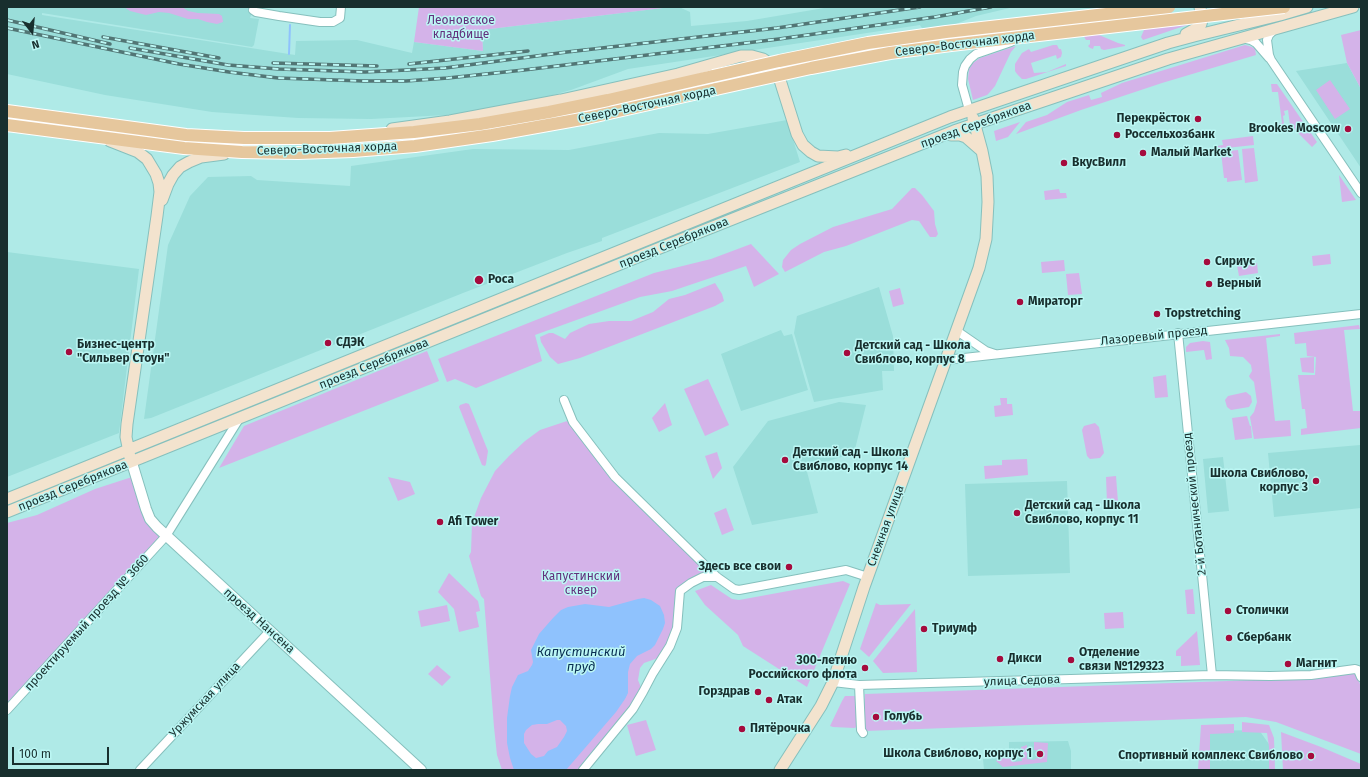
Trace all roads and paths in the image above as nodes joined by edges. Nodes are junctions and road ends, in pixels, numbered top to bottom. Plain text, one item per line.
1 (341, 7) edge
2 (1129, 7) edge
3 (1169, 7) edge
4 (1200, 7) edge
5 (1213, 7) edge
6 (1284, 7) edge
7 (1307, 7) edge
8 (1353, 7) edge
9 (252, 10) dead end
10 (1215, 30) junction
11 (1274, 30) junction
12 (1238, 39) junction
13 (1168, 43) junction
14 (1168, 59) junction
15 (1271, 60) junction
16 (962, 85) junction
17 (969, 110) junction
18 (7, 111) edge
19 (950, 117) junction
20 (975, 124) junction
21 (7, 125) edge
22 (938, 137) junction
23 (104, 138) junction
24 (330, 138) junction
25 (865, 151) junction
26 (982, 151) junction
27 (242, 152) junction
28 (1361, 193) edge
29 (157, 216) junction
30 (1361, 314) edge
31 (957, 332) junction
32 (1178, 333) junction
33 (995, 354) junction
34 (946, 360) junction
35 (564, 400) dead end
36 (239, 419) junction
37 (128, 450) junction
38 (132, 462) junction
39 (7, 499) edge
40 (7, 512) edge
41 (166, 536) junction
42 (717, 577) junction
43 (868, 577) junction
44 (270, 631) junction
45 (1212, 675) junction
46 (1361, 677) edge
47 (833, 682) junction
48 (859, 685) junction
49 (7, 710) edge
50 (862, 733) dead end
51 (140, 770) edge
52 (421, 770) edge
53 (583, 770) edge
54 (780, 770) edge

1 - 9 street
2 - 16 street
3 - 24 main road, Северо-Восточная хорда, bridge
4 - 10 main road
4 - 13 main road
5 - 10 main road
6 - 27 main road, Северо-Восточная хорда, bridge
7 - 10 main road, проезд Серебрякова
8 - 11 main road, проезд Серебрякова
10 - 12 main road
10 - 13 main road, проезд Серебрякова
10 - 14 main road
11 - 12 main road, проезд Серебрякова
11 - 15 street
12 - 14 main road, проезд Серебрякова
12 - 15 street
13 - 17 main road, проезд Серебрякова
14 - 20 main road, проезд Серебрякова
15 - 28 street
16 - 17 street
16 - 19 street
17 - 19 main road, проезд Серебрякова
17 - 20 main road, Снежная улица
18 - 24 main road, Северо-Восточная хорда
19 - 25 main road, проезд Серебрякова
20 - 22 main road, проезд Серебрякова
20 - 26 main road, Снежная улица
21 - 23 main road, Северо-Восточная хорда
22 - 26 main road
22 - 36 main road, проезд Серебрякова
23 - 27 main road, Северо-Восточная хорда
23 - 29 main road
24 - 25 main road
25 - 37 main road, проезд Серебрякова
26 - 31 main road, Снежная улица
27 - 29 main road
29 - 37 main road, проезд Нансена
30 - 32 street, Лазоревый проезд
31 - 33 street
31 - 34 main road, Снежная улица
32 - 33 street, Лазоревый проезд
32 - 45 street, 2-й Ботанический проезд
33 - 34 street, Лазоревый проезд
34 - 43 main road, Снежная улица
35 - 42 street
36 - 38 main road, проезд Серебрякова
36 - 41 street, проектируемый проезд № 3660
37 - 38 main road, проезд Нансена
37 - 39 main road, проезд Серебрякова
38 - 40 main road, проезд Серебрякова
38 - 41 street, проезд Нансена
41 - 44 street, проезд Нансена
41 - 49 street, проектируемый проезд № 3660
42 - 43 street
42 - 53 street
43 - 47 main road, Снежная улица
44 - 51 street, Уржумская улица
44 - 52 street, проезд Нансена
45 - 46 street, улица Седова
45 - 48 street, улица Седова
47 - 48 street, улица Седова
47 - 54 main road, Снежная улица
48 - 50 street

